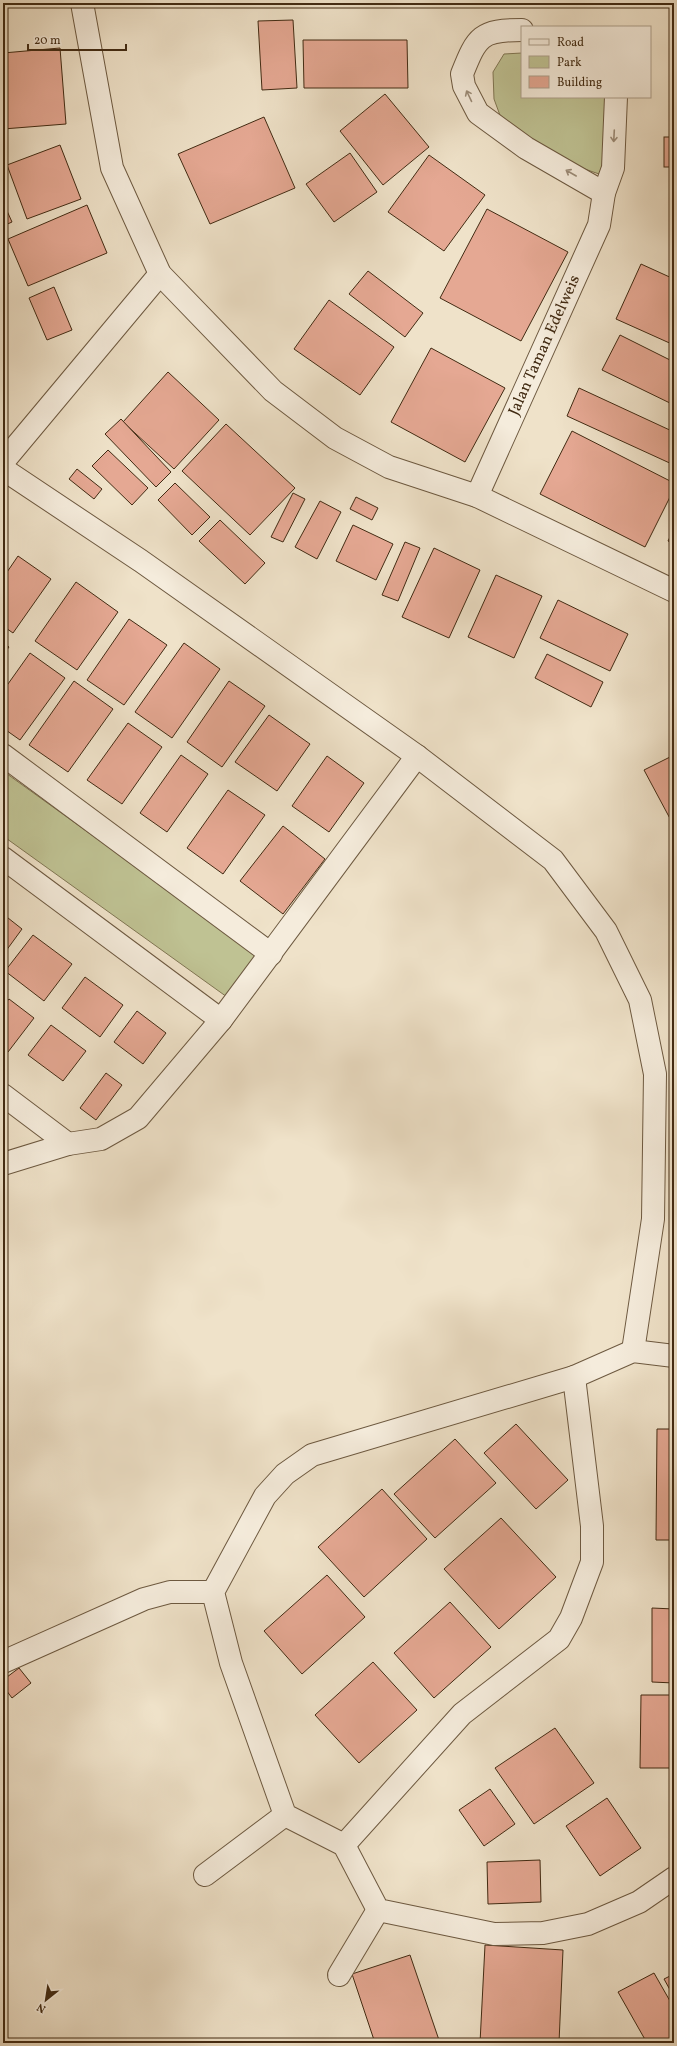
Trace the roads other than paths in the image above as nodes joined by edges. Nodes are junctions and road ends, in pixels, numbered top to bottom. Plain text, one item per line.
1 (82, 3) edge
2 (521, 30) edge
3 (616, 98) edge
4 (604, 193) junction
5 (160, 274) junction
6 (3, 462) edge
7 (3, 469) edge
8 (477, 496) junction
9 (674, 591) edge
10 (3, 755) edge
11 (417, 756) junction
12 (3, 858) edge
13 (271, 954) junction
14 (221, 1020) junction
15 (3, 1095) edge
16 (68, 1144) junction
17 (3, 1164) edge
18 (633, 1351) junction
19 (674, 1356) edge
20 (574, 1377) junction
21 (213, 1592) junction
22 (3, 1662) edge
23 (285, 1815) junction
24 (344, 1845) junction
25 (205, 1875) dead end
26 (674, 1878) edge
27 (378, 1910) junction
28 (339, 1975) dead end

1 - 5 street
4 -> 2 street
3 -> 4 street, Jalan Taman Edelweis
4 - 8 street, Jalan Taman Edelweis
5 - 6 street
5 - 8 street
7 - 11 street
8 - 9 street
10 - 13 street
11 - 13 street
11 - 18 street
12 - 14 street
13 - 14 street
14 - 16 street
15 - 16 street
16 - 17 street
18 - 19 street
18 - 20 street
20 - 21 street
20 - 24 street
21 - 22 street
21 - 23 street
23 - 24 street
23 - 25 street
24 - 27 street
26 - 27 street
27 - 28 street

